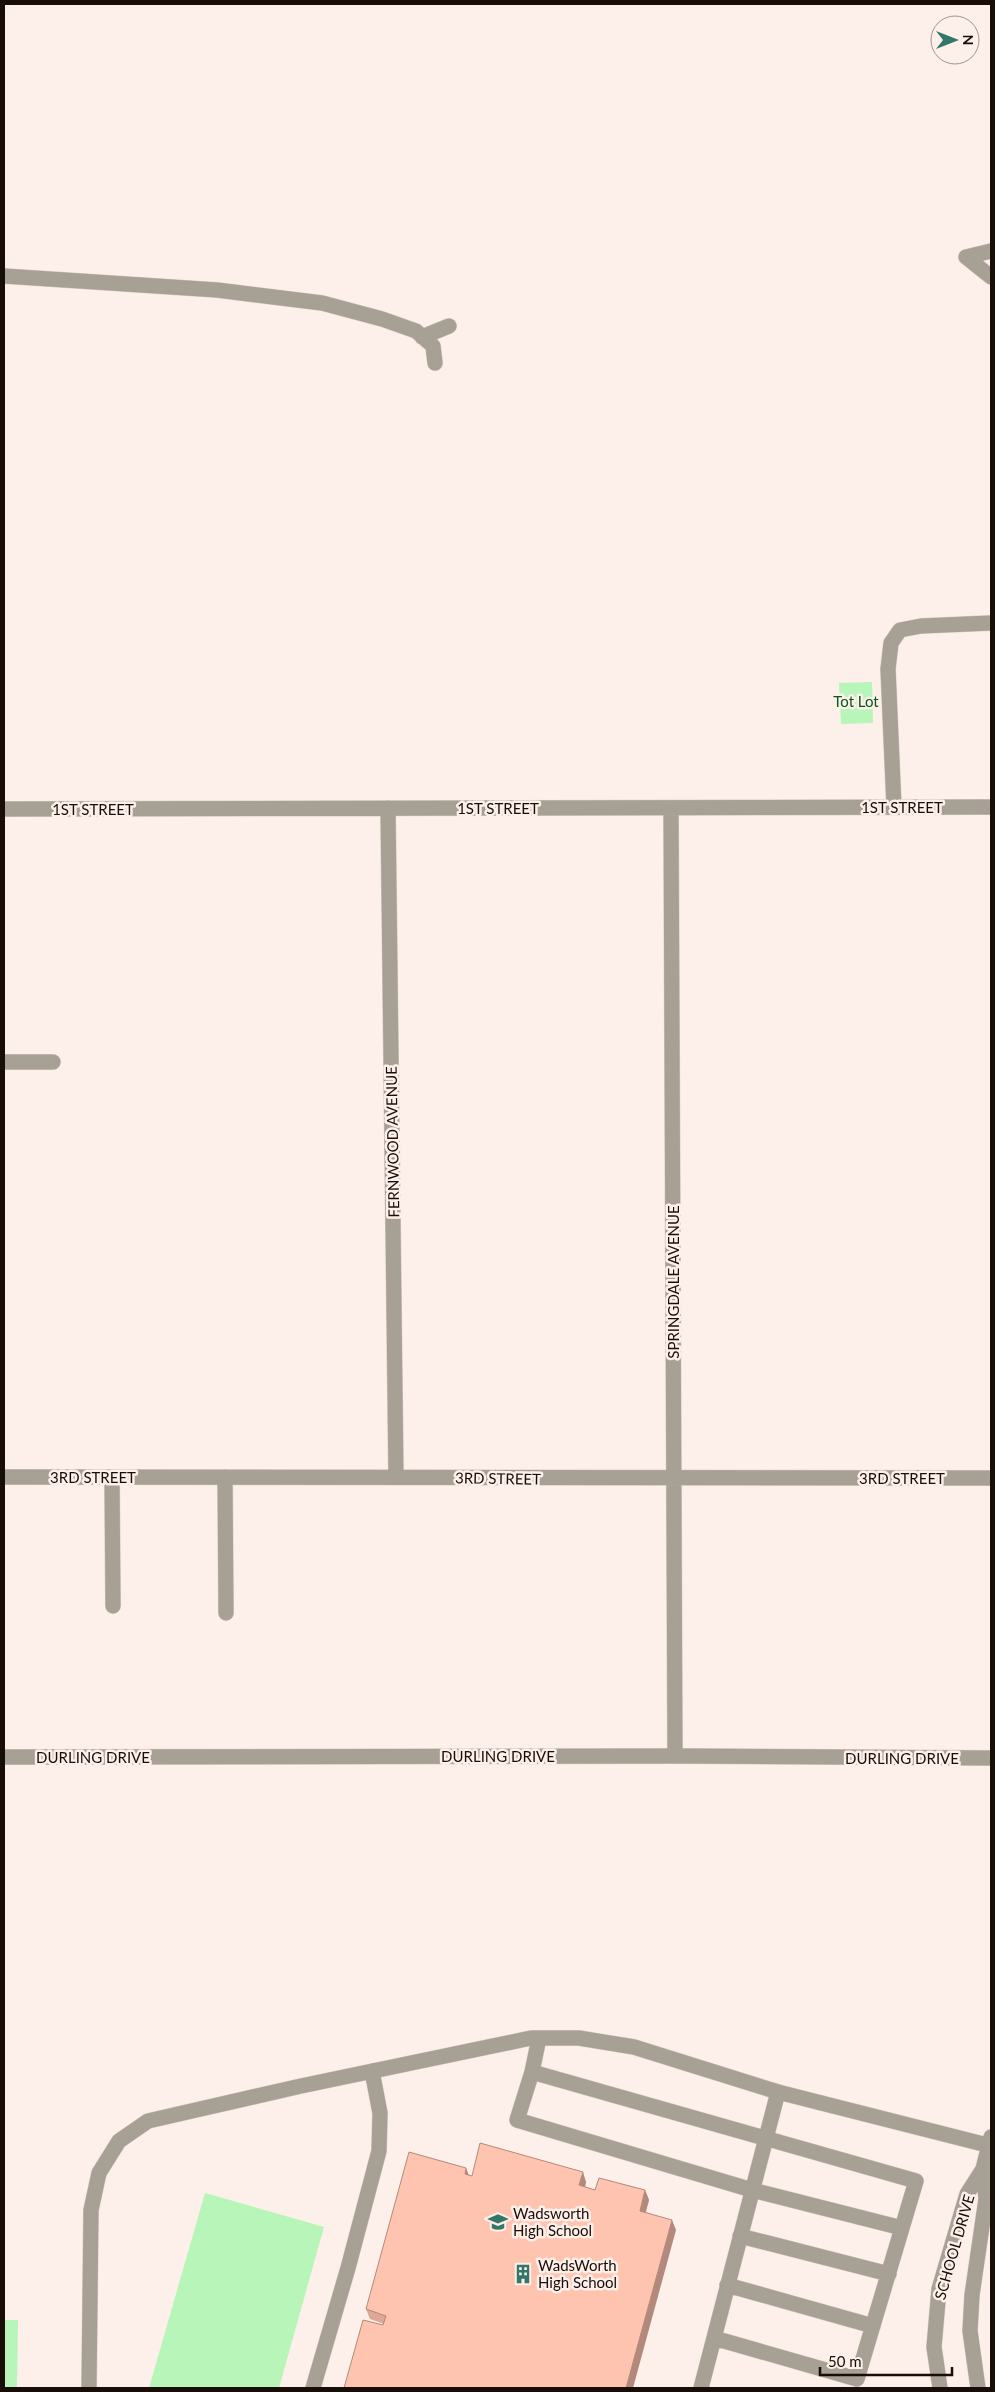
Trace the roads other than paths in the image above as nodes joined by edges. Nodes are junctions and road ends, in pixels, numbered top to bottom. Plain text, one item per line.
1 (991, 250) edge
2 (4, 276) edge
3 (991, 277) edge
4 (449, 326) dead end
5 (422, 337) junction
6 (435, 363) dead end
7 (991, 624) edge
8 (894, 807) junction
9 (991, 807) edge
10 (388, 808) junction
11 (671, 808) junction
12 (4, 809) edge
13 (4, 1062) edge
14 (53, 1062) dead end
15 (4, 1477) edge
16 (112, 1477) junction
17 (225, 1477) junction
18 (396, 1477) junction
19 (991, 1478) edge
20 (675, 1479) junction
21 (113, 1606) dead end
22 (226, 1613) dead end
23 (676, 1756) junction
24 (4, 1757) edge
25 (991, 1758) edge
26 (539, 2038) junction
27 (372, 2071) junction
28 (532, 2072) junction
29 (778, 2092) junction
30 (766, 2138) junction
31 (991, 2142) edge
32 (983, 2169) junction
33 (752, 2190) junction
34 (902, 2228) junction
35 (740, 2236) junction
36 (889, 2274) junction
37 (727, 2285) junction
38 (873, 2326) junction
39 (714, 2338) junction
40 (89, 2388) edge
41 (313, 2388) edge
42 (701, 2388) edge
43 (940, 2388) edge
44 (978, 2388) edge

1 - 3 street
2 - 5 street
4 - 5 street
5 - 6 street
7 - 8 street
8 - 9 street, 1ST STREET
8 - 11 street, 1ST STREET
10 - 11 street, 1ST STREET
10 - 12 street, 1ST STREET
10 - 18 street, FERNWOOD AVENUE
11 - 20 street, SPRINGDALE AVENUE
13 - 14 street
15 - 16 street, 3RD STREET
16 - 17 street, 3RD STREET
16 - 21 street
17 - 18 street, 3RD STREET
17 - 22 street
18 - 20 street, 3RD STREET
19 - 20 street, 3RD STREET
20 - 23 street, SPRINGDALE AVENUE
23 - 24 street, DURLING DRIVE
23 - 25 street, DURLING DRIVE
26 - 27 street
26 - 28 street
26 - 29 street
27 - 40 street
27 - 41 street
28 - 30 street
28 - 33 street
29 - 30 street
29 - 31 street
30 - 33 street
30 - 34 street
31 - 32 street, SCHOOL DRIVE
32 - 43 street, SCHOOL DRIVE
32 - 44 street, SCHOOL DRIVE
33 - 34 street
33 - 35 street
34 - 36 street
35 - 36 street
35 - 37 street
36 - 38 street
37 - 38 street
37 - 39 street
38 - 39 street
39 - 42 street

